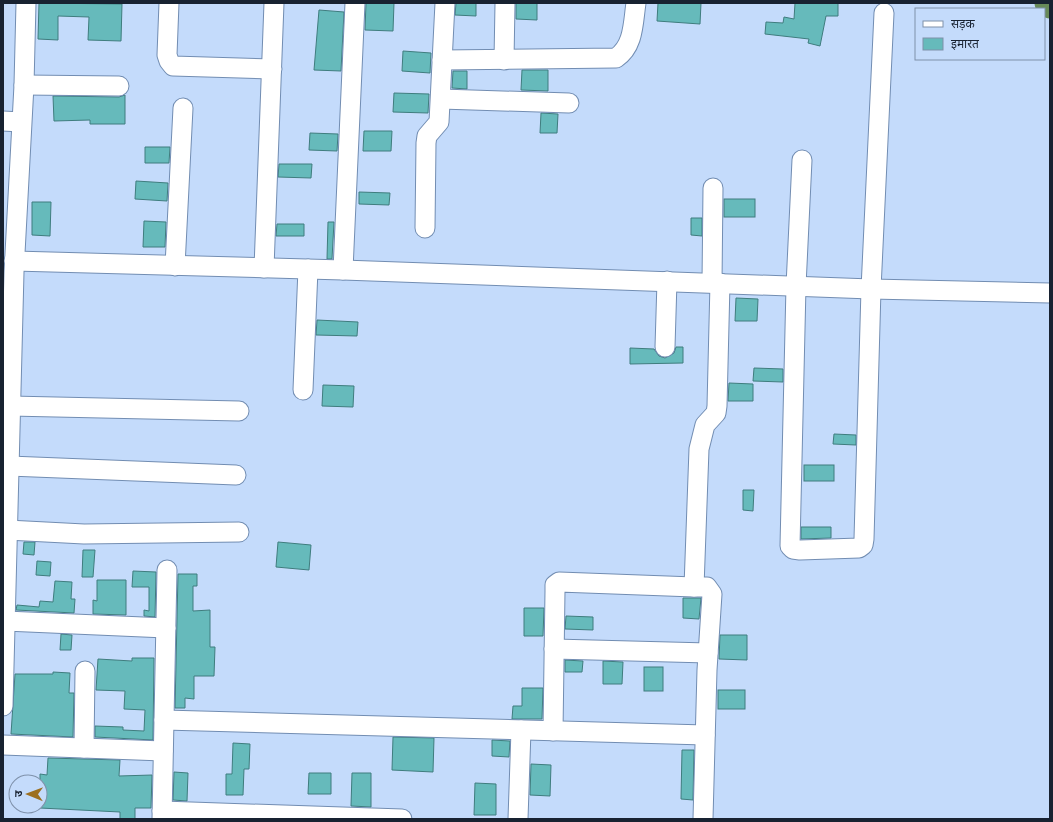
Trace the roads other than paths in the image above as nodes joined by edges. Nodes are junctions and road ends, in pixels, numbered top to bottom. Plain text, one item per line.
1 (26, 3) edge
2 (169, 3) edge
3 (274, 3) edge
4 (355, 3) edge
5 (445, 3) edge
6 (636, 3) edge
7 (505, 4) dead end
8 (884, 13) dead end
9 (442, 60) junction
10 (504, 60) junction
11 (272, 69) junction
12 (24, 85) junction
13 (119, 86) dead end
14 (441, 99) junction
15 (568, 103) dead end
16 (183, 108) dead end
17 (12, 121) edge
18 (802, 160) dead end
19 (11, 172) edge
20 (713, 188) dead end
21 (425, 228) dead end
22 (11, 252) edge
23 (175, 266) junction
24 (264, 268) junction
25 (308, 269) junction
26 (343, 270) junction
27 (666, 281) junction
28 (716, 283) junction
29 (796, 286) junction
30 (871, 289) junction
31 (1050, 293) edge
32 (8, 324) edge
33 (665, 347) dead end
34 (303, 390) dead end
35 (10, 406) junction
36 (239, 411) dead end
37 (6, 437) edge
38 (9, 466) junction
39 (236, 475) dead end
40 (6, 488) edge
41 (7, 530) junction
42 (239, 532) dead end
43 (167, 570) dead end
44 (694, 587) junction
45 (4, 615) edge
46 (166, 628) junction
47 (554, 649) junction
48 (708, 653) junction
49 (85, 671) dead end
50 (3, 706) edge
51 (164, 720) junction
52 (520, 730) junction
53 (553, 731) junction
54 (705, 735) junction
55 (3, 745) edge
56 (84, 748) junction
57 (163, 751) junction
58 (162, 815) edge
59 (402, 819) edge
60 (518, 819) edge
61 (703, 819) edge

1 - 12 street
2 - 11 street
3 - 11 street
4 - 26 street
5 - 9 street
6 - 10 street
7 - 10 street
8 - 30 street
9 - 10 street
9 - 14 street
11 - 24 street
12 - 13 street
12 - 17 street
14 - 15 street
14 - 21 street
16 - 23 street
17 - 19 street
18 - 29 street
19 - 22 street
20 - 28 street
22 - 23 street
22 - 32 street
23 - 24 street
24 - 25 street
25 - 26 street
25 - 34 street
26 - 27 street
27 - 28 street
27 - 33 street
28 - 29 street
28 - 44 street
29 - 30 street
29 - 30 street
30 - 31 street
32 - 35 street
35 - 36 street
35 - 37 street
37 - 38 street
38 - 39 street
38 - 40 street
40 - 41 street
41 - 42 street
41 - 45 street
43 - 46 street
44 - 47 street
44 - 48 street
45 - 46 street
45 - 50 street
46 - 51 street
47 - 48 street
47 - 53 street
48 - 54 street
49 - 56 street
51 - 52 street
51 - 57 street
52 - 53 street
52 - 60 street
53 - 54 street
54 - 61 street
55 - 56 street
56 - 57 street
57 - 58 street
58 - 59 street

